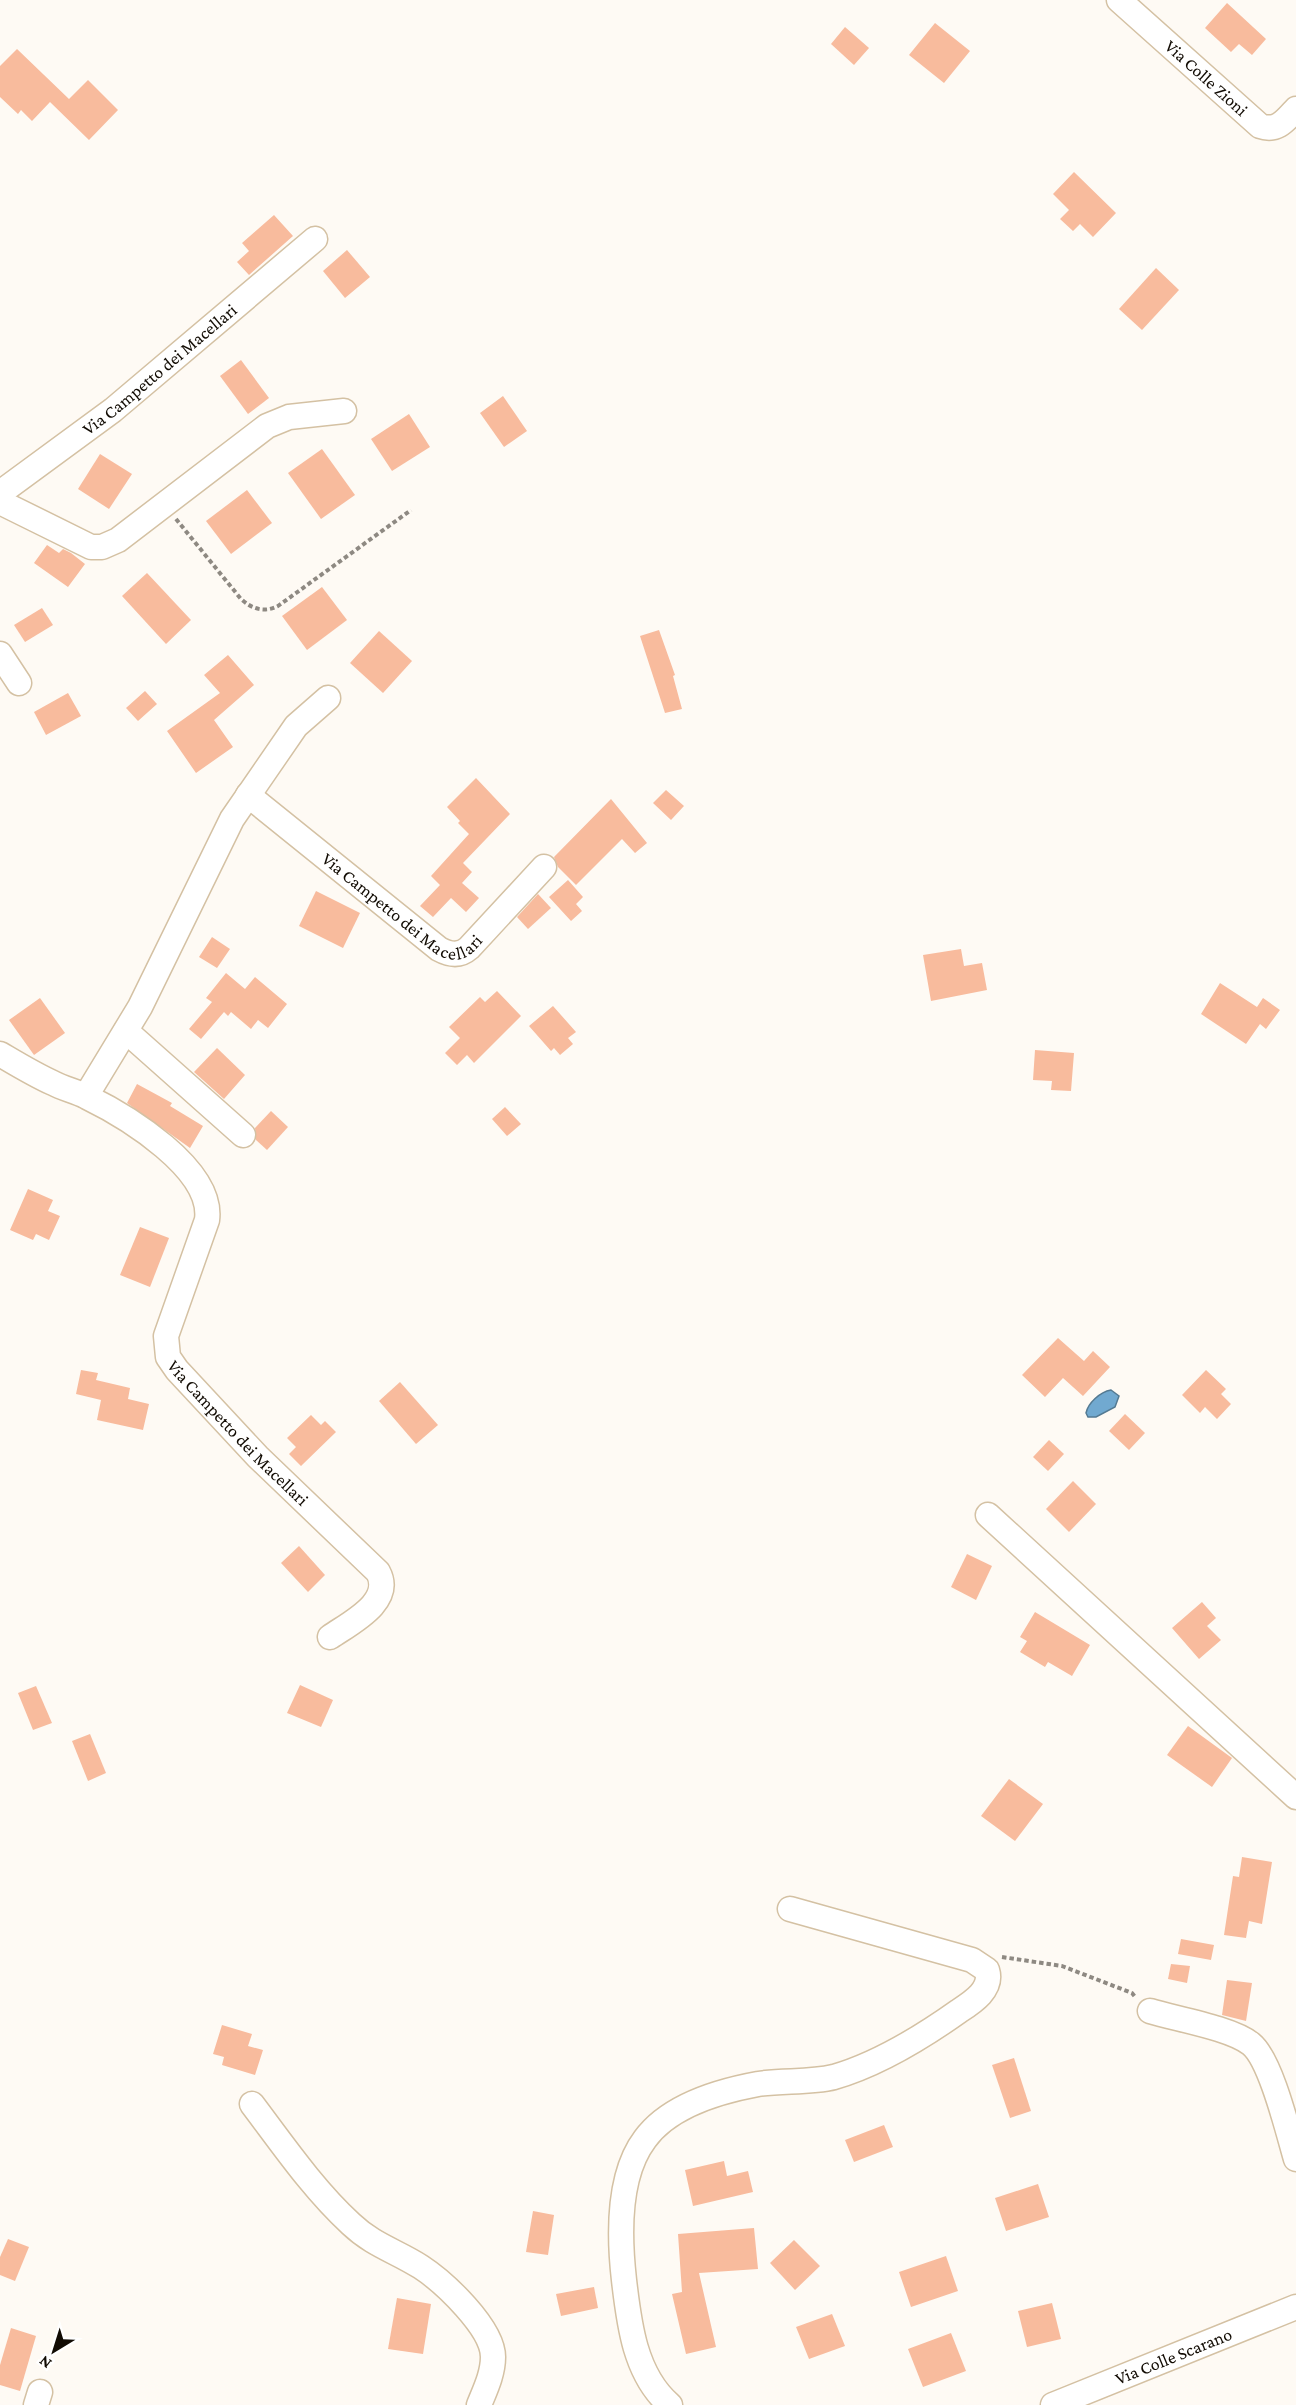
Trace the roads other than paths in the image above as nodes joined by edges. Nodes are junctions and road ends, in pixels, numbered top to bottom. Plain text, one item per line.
1 (1119, 0) edge
2 (1296, 109) edge
3 (315, 239) dead end
4 (344, 411) dead end
5 (0, 493) edge
6 (0, 502) edge
7 (0, 654) edge
8 (19, 683) dead end
9 (328, 698) dead end
10 (248, 795) junction
11 (544, 867) dead end
12 (126, 1031) junction
13 (0, 1054) edge
14 (86, 1096) junction
15 (243, 1135) dead end
16 (988, 1515) dead end
17 (330, 1637) dead end
18 (1296, 1797) edge
19 (790, 1909) dead end
20 (1150, 2011) road end
21 (252, 2104) dead end
22 (1296, 2159) edge
23 (1296, 2307) edge
24 (479, 2405) edge
25 (670, 2405) edge
26 (1053, 2405) edge

1 - 2 street, Via Colle Zioni
3 - 5 street, Via Campetto dei Macellari
4 - 6 street
7 - 8 street
9 - 10 street
10 - 11 street, Via Campetto dei Macellari
10 - 12 street
12 - 14 street
12 - 15 street
13 - 14 street, Via Campetto dei Macellari
14 - 17 street, Via Campetto dei Macellari
16 - 18 street
19 - 25 street
20 - 22 street
21 - 24 street
23 - 26 street, Via Colle Scarano

